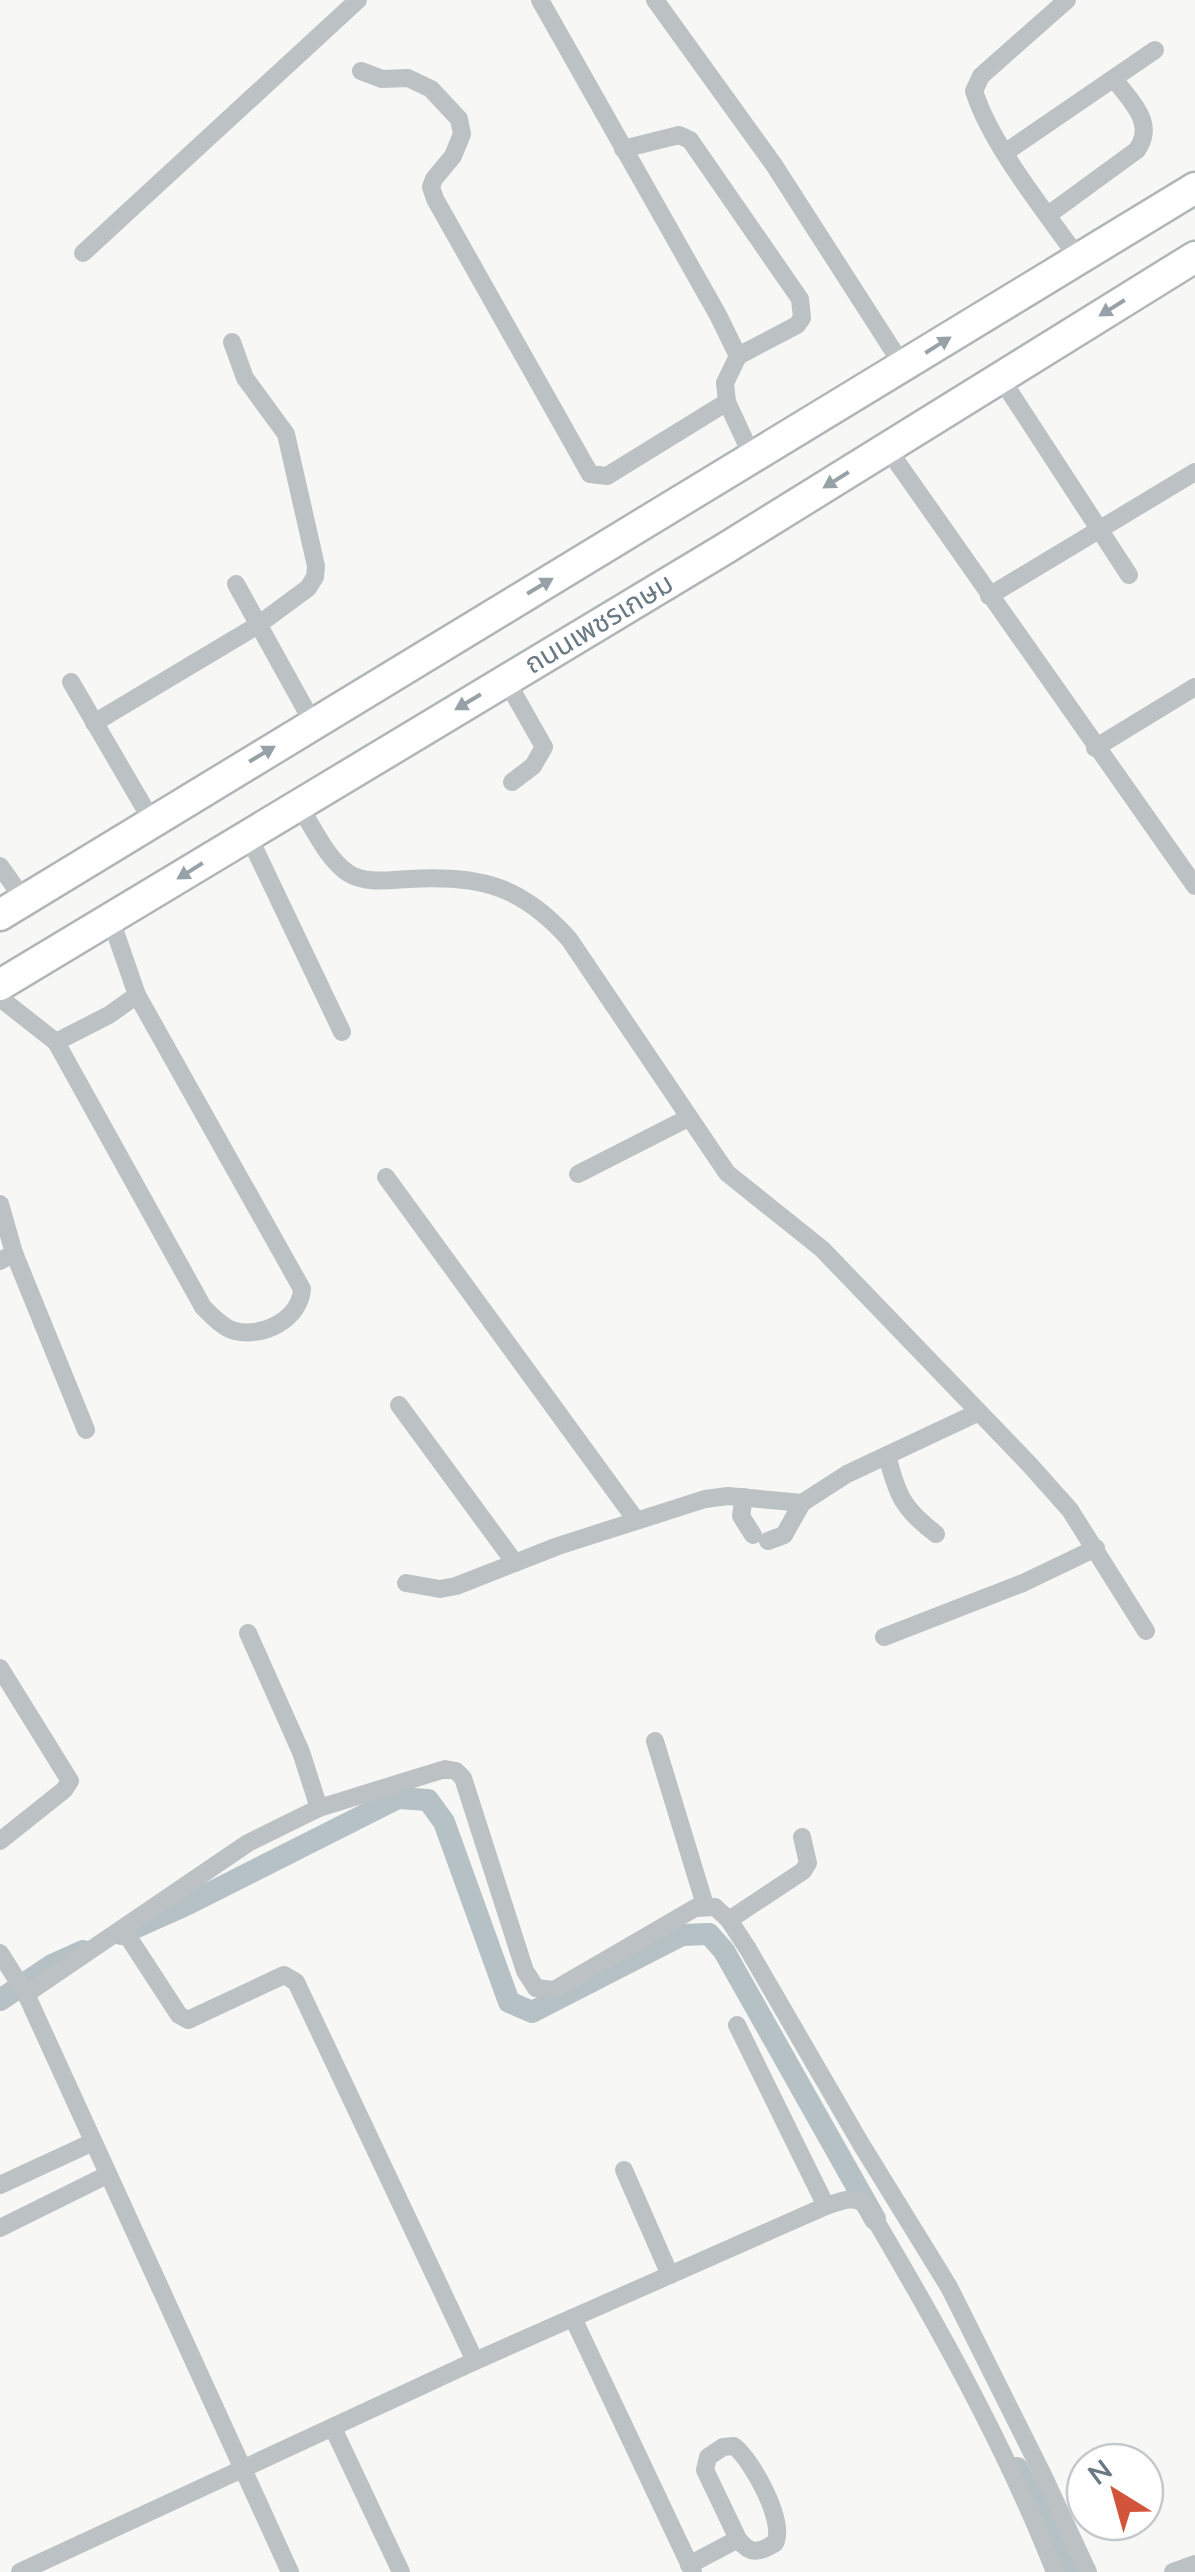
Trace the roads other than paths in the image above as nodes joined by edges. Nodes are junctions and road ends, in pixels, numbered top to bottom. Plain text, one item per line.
1 (358, 0) edge
2 (540, 0) edge
3 (655, 0) edge
4 (1067, 0) edge
5 (1155, 50) dead end
6 (361, 71) dead end
7 (1115, 80) junction
8 (623, 149) junction
9 (1006, 152) junction
10 (1195, 188) edge
11 (1048, 215) junction
12 (83, 253) dead end
13 (1195, 257) edge
14 (1078, 258) junction
15 (232, 342) dead end
16 (738, 356) junction
17 (903, 366) junction
18 (1000, 377) junction
19 (727, 402) junction
20 (887, 448) junction
21 (753, 458) junction
22 (1195, 472) edge
23 (1098, 529) junction
24 (1129, 575) dead end
25 (236, 584) dead end
26 (989, 596) junction
27 (258, 624) junction
28 (506, 680) junction
29 (70, 682) dead end
30 (1195, 688) edge
31 (94, 723) junction
32 (312, 723) junction
33 (1095, 748) junction
34 (512, 782) dead end
35 (298, 804) junction
36 (152, 821) junction
37 (248, 835) junction
38 (0, 866) edge
39 (1195, 886) edge
40 (12, 907) edge
41 (111, 920) junction
42 (0, 985) edge
43 (137, 996) junction
44 (0, 998) edge
45 (342, 1032) dead end
46 (56, 1042) junction
47 (688, 1118) junction
48 (578, 1174) dead end
49 (386, 1176) dead end
50 (0, 1204) edge
51 (7, 1257) edge
52 (399, 1404) dead end
53 (977, 1414) junction
54 (86, 1430) dead end
55 (887, 1455) junction
56 (744, 1497) junction
57 (802, 1502) junction
58 (636, 1520) junction
59 (936, 1534) dead end
60 (1096, 1548) junction
61 (516, 1563) junction
62 (406, 1583) dead end
63 (1146, 1631) dead end
64 (248, 1633) dead end
65 (884, 1637) dead end
66 (0, 1668) edge
67 (654, 1741) dead end
68 (319, 1808) junction
69 (802, 1837) dead end
70 (0, 1841) edge
71 (705, 1905) junction
72 (729, 1920) junction
73 (123, 1929) junction
74 (0, 1953) edge
75 (22, 1988) junction
76 (737, 2025) dead end
77 (92, 2142) junction
78 (624, 2170) dead end
79 (107, 2174) junction
80 (0, 2184) edge
81 (826, 2206) junction
82 (0, 2228) edge
83 (670, 2275) junction
84 (573, 2318) junction
85 (475, 2361) junction
86 (333, 2428) junction
87 (243, 2471) junction
88 (738, 2539) junction
89 (1195, 2564) edge
90 (691, 2568) edge
91 (20, 2572) edge
92 (290, 2572) edge
93 (400, 2572) edge
94 (1056, 2572) edge
95 (1088, 2572) edge
96 (1173, 2572) edge

1 - 12 street
2 - 8 street
3 - 17 street
4 - 9 street
5 - 7 street
6 - 19 street
7 - 9 street
7 - 11 street
8 - 16 street
8 - 16 street
9 - 11 street
10 - 14 main road
11 - 14 street
13 -> 18 main road, ถนนเพชรเกษม
17 -> 14 main road
15 - 27 street
16 - 19 street
17 - 21 main road
18 - 20 main road, ถนนเพชรเกษม
18 - 23 street
19 - 21 street
20 - 26 street
20 -> 28 main road, ถนนเพชรเกษม
32 -> 21 main road
22 - 23 street
23 - 24 street
23 - 26 street
25 - 27 street
26 - 33 street
27 - 31 street
27 - 32 street
28 - 34 street
28 -> 35 main road, ถนนเพชรเกษม
29 - 31 street
30 - 33 street
31 - 36 street
36 -> 32 main road
33 - 39 street
35 - 37 main road, ถนนเพชรเกษม
35 - 47 street
36 - 40 main road
37 -> 41 main road, ถนนเพชรเกษม
37 - 45 street
38 - 40 street
41 - 42 main road, ถนนเพชรเกษม
41 - 43 street
43 - 46 street
43 - 46 street
44 - 46 street
47 - 48 street
47 - 53 street
49 - 58 street
50 - 51 street
51 - 54 street
52 - 61 street
53 - 55 street
53 - 60 street
55 - 57 street
55 - 59 street
56 - 57 street
56 - 57 street
56 - 58 street
58 - 61 street
60 - 63 street
60 - 65 street
61 - 62 street
64 - 68 street
66 - 70 street
67 - 71 street
68 - 71 street
68 - 73 street
69 - 72 street
71 - 72 street
72 - 95 street
73 - 75 street
73 - 85 street
74 - 75 street
75 - 77 street
76 - 81 street
77 - 79 street
77 - 80 street
78 - 83 street
79 - 82 street
79 - 87 street
81 - 83 street
81 - 94 street
83 - 84 street
84 - 85 street
84 - 90 street
85 - 86 street
86 - 87 street
86 - 93 street
87 - 91 street
87 - 92 street
88 - 88 street
88 - 90 street
89 - 96 street

